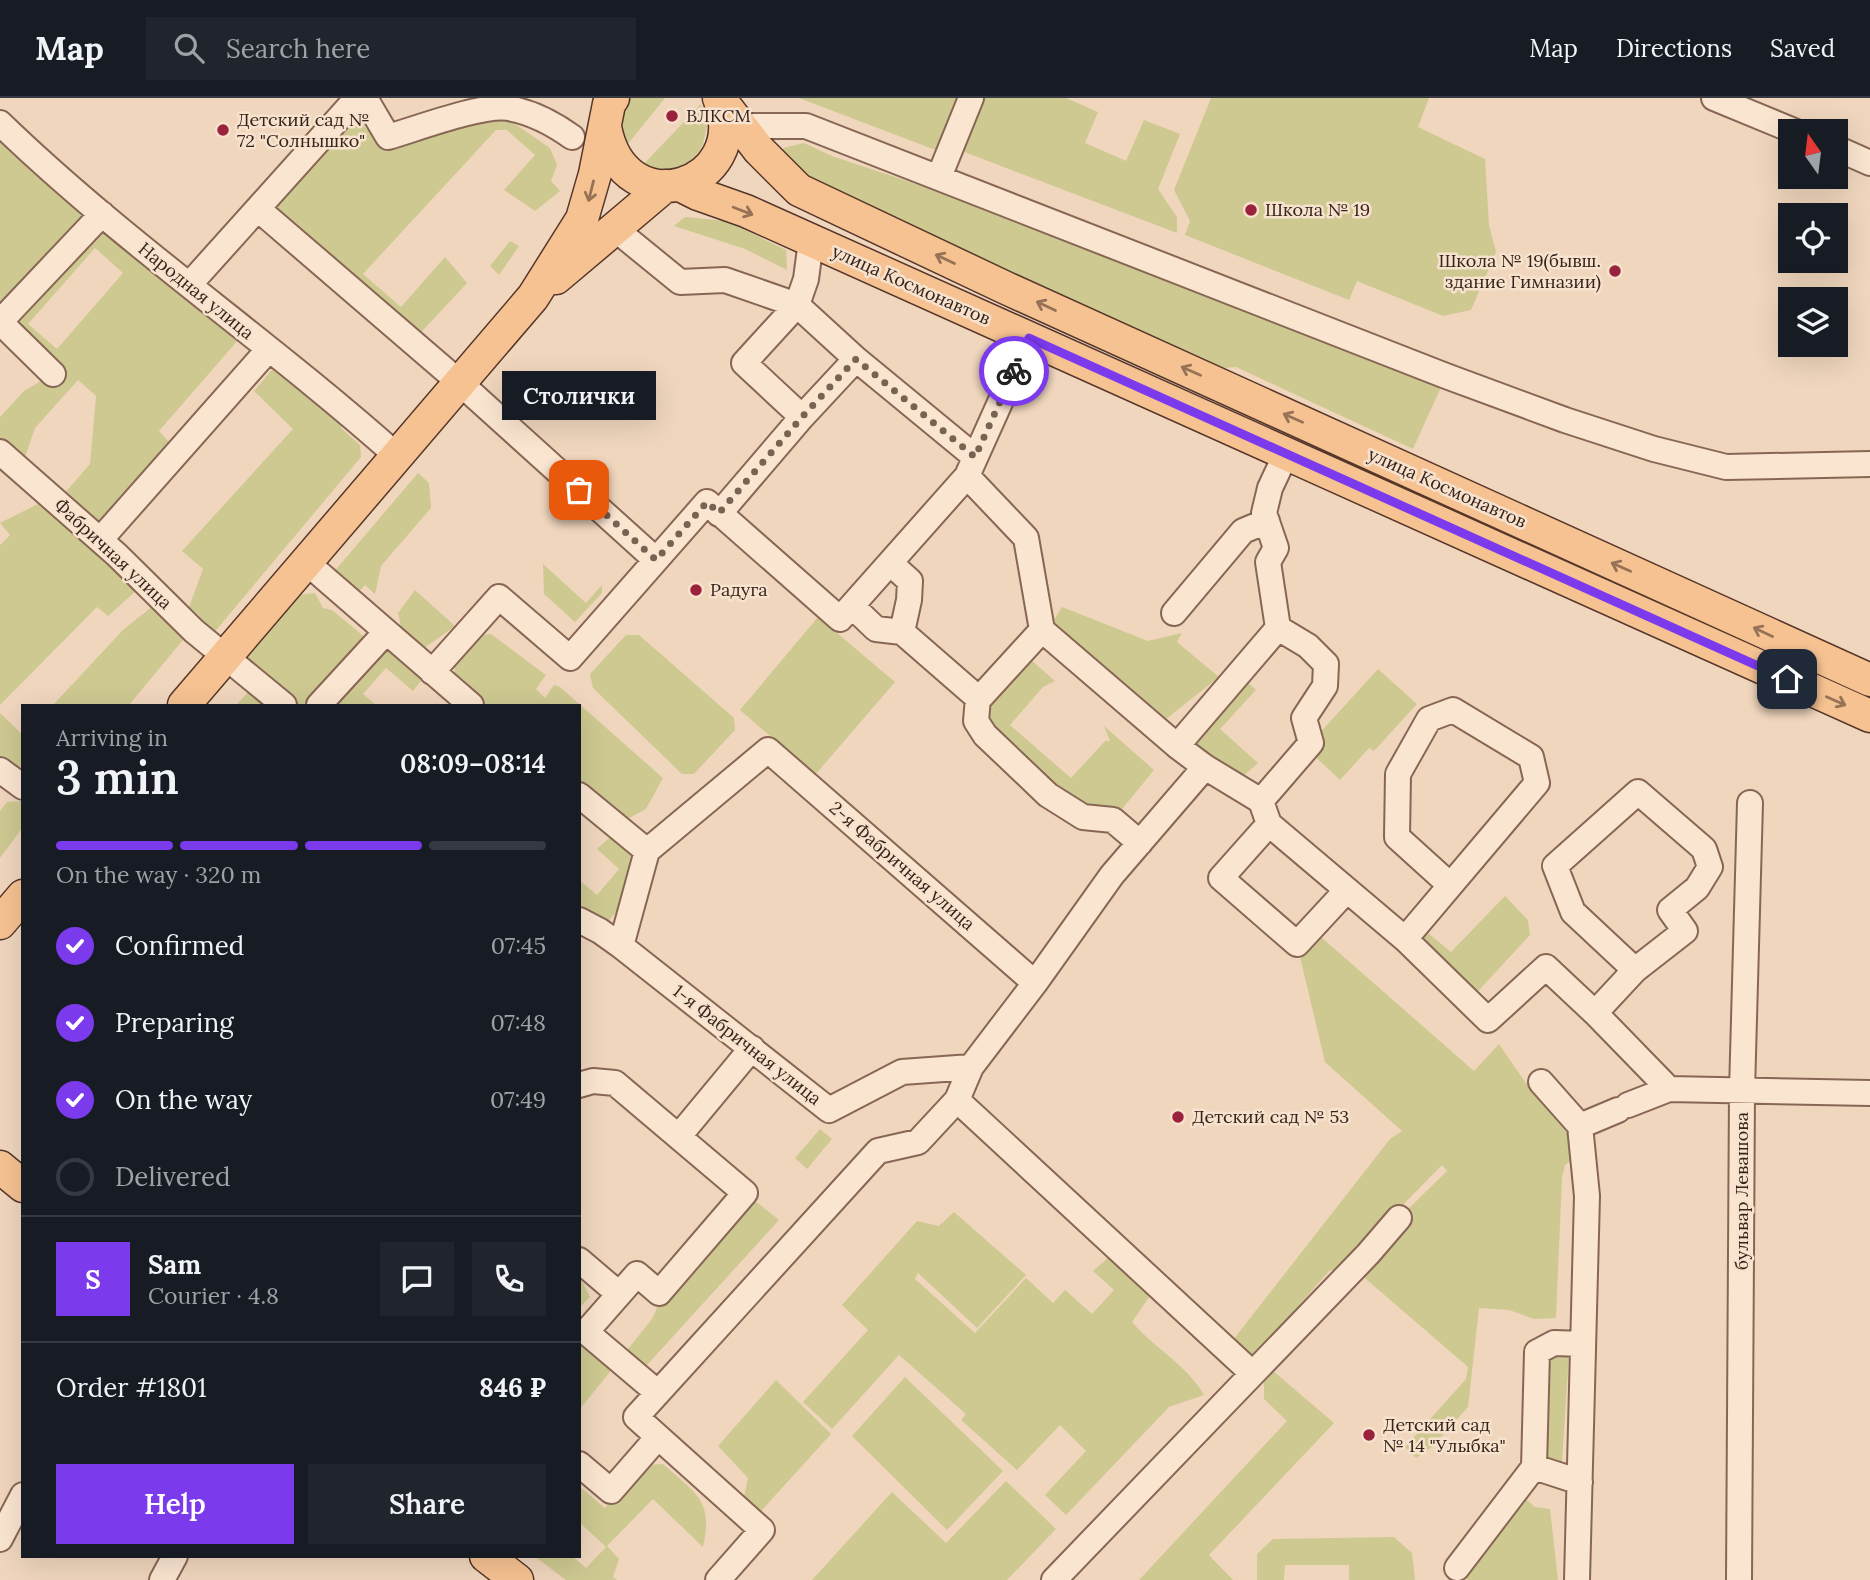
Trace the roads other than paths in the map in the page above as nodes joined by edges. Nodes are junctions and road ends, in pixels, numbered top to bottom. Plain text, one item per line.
1 (357, 98) edge
2 (365, 98) edge
3 (719, 98) edge
4 (971, 98) edge
5 (1714, 98) edge
6 (1741, 103) edge
7 (608, 107) edge
8 (540, 109) edge
9 (1778, 123) edge
10 (739, 126) junction
11 (2, 129) edge
12 (572, 137) dead end
13 (1848, 153) edge
14 (1870, 163) edge
15 (939, 177) junction
16 (673, 186) junction
17 (258, 209) junction
18 (102, 214) junction
19 (615, 229) junction
20 (811, 240) junction
21 (189, 285) junction
22 (533, 297) junction
23 (797, 306) junction
24 (0, 322) edge
25 (1029, 338) junction
26 (269, 349) junction
27 (856, 359) junction
28 (53, 374) dead end
29 (459, 382) junction
30 (802, 417) junction
31 (0, 452) edge
32 (1286, 454) junction
33 (396, 455) junction
34 (1870, 464) edge
35 (971, 466) junction
36 (719, 513) junction
37 (1267, 521) junction
38 (100, 540) junction
39 (656, 560) junction
40 (306, 562) junction
41 (890, 563) junction
42 (852, 606) junction
43 (1174, 613) dead end
44 (1278, 628) junction
45 (1042, 630) junction
46 (386, 632) junction
47 (902, 632) junction
48 (225, 656) junction
49 (432, 672) junction
50 (1870, 680) edge
51 (978, 698) junction
52 (185, 704) edge
53 (283, 704) edge
54 (320, 704) edge
55 (470, 704) edge
56 (1870, 716) edge
57 (1177, 746) junction
58 (1205, 767) junction
59 (581, 797) edge
60 (1749, 803) dead end
61 (1265, 813) junction
62 (1140, 843) junction
63 (647, 852) junction
64 (1450, 885) junction
65 (1347, 890) junction
66 (21, 898) edge
67 (581, 921) edge
68 (0, 923) edge
69 (1405, 939) junction
70 (621, 946) junction
71 (1635, 970) junction
72 (1035, 982) junction
73 (1595, 1013) junction
74 (752, 1048) junction
75 (971, 1067) junction
76 (1541, 1082) dead end
77 (581, 1084) edge
78 (1669, 1089) junction
79 (1742, 1091) junction
80 (1870, 1093) edge
81 (957, 1100) junction
82 (1580, 1126) junction
83 (679, 1136) junction
84 (0, 1167) edge
85 (21, 1184) edge
86 (1399, 1218) dead end
87 (581, 1261) edge
88 (619, 1294) junction
89 (1583, 1344) junction
90 (1252, 1373) junction
91 (658, 1393) junction
92 (658, 1437) junction
93 (581, 1466) edge
94 (1534, 1467) junction
95 (1580, 1482) junction
96 (21, 1499) edge
97 (0, 1539) edge
98 (174, 1558) edge
99 (1457, 1568) dead end
100 (162, 1580) edge
101 (718, 1580) edge
102 (1054, 1580) edge
103 (1577, 1580) edge
104 (1739, 1580) edge

1 - 17 street
2 - 8 street
3 - 10 main road, улица Космонавтов
3 - 16 main road
4 - 15 street
5 - 6 street
6 - 9 street
7 - 16 main road, улица Космонавтов
7 -> 22 main road
8 - 12 street
10 - 15 street
50 -> 10 main road, улица Космонавтов
11 - 18 street, Народная улица
13 - 14 street
15 - 34 street
16 - 19 main road
16 -> 20 main road, улица Космонавтов
17 - 21 street
17 - 29 street
18 - 21 street, Народная улица
18 - 24 street
19 - 22 main road
19 - 23 street
20 - 23 street
20 - 25 main road, улица Космонавтов
21 - 26 street, Народная улица
22 - 29 main road
23 - 27 street
23 - 30 street
24 - 28 street
25 - 32 main road, улица Космонавтов
25 - 35 street
26 - 33 street, Народная улица
26 - 38 street
27 - 30 street
27 - 35 street
29 - 33 main road
29 - 39 street
30 - 36 street
31 - 38 street, Фабричная улица
32 - 37 street
32 -> 56 main road, улица Космонавтов
33 - 40 main road
35 - 41 street
35 - 45 street
36 - 39 street
36 - 42 street
37 - 43 street
37 - 44 street
38 - 48 street, Фабричная улица
39 - 49 street
40 - 46 street
40 - 48 main road
41 - 42 street
41 - 47 street
42 - 47 street
44 - 57 street
44 - 61 street
45 - 51 street
45 - 57 street
46 - 49 street
46 - 54 street
47 - 51 street
48 - 52 main road
48 - 53 street
49 - 55 street
51 - 62 street
57 - 58 street
58 - 61 street
58 - 62 street
59 - 63 street
60 - 79 street, бульвар Левашова
61 - 65 street
61 - 65 street
62 - 72 street
63 - 70 street
63 - 72 street, 2-я Фабричная улица
64 - 64 street
64 - 69 street
65 - 69 street
66 - 68 main road
67 - 70 street, 1-я Фабричная улица
69 - 73 street
70 - 74 street, 1-я Фабричная улица
71 - 71 street
71 - 73 street
72 - 75 street
73 - 78 street
74 - 75 street, 1-я Фабричная улица
74 - 83 street
75 - 81 street
76 - 82 street
77 - 83 street
78 - 79 street
78 - 82 street
79 - 80 street
79 - 104 street, бульвар Левашова
81 - 90 street
81 - 91 street
82 - 89 street
83 - 88 street
84 - 85 main road
86 - 90 street
87 - 88 street
88 - 91 street
89 - 94 street
89 - 95 street
90 - 102 street
91 - 92 street
92 - 93 street
92 - 101 street
94 - 95 street
94 - 99 street
95 - 103 street
96 - 97 street
98 - 100 street

